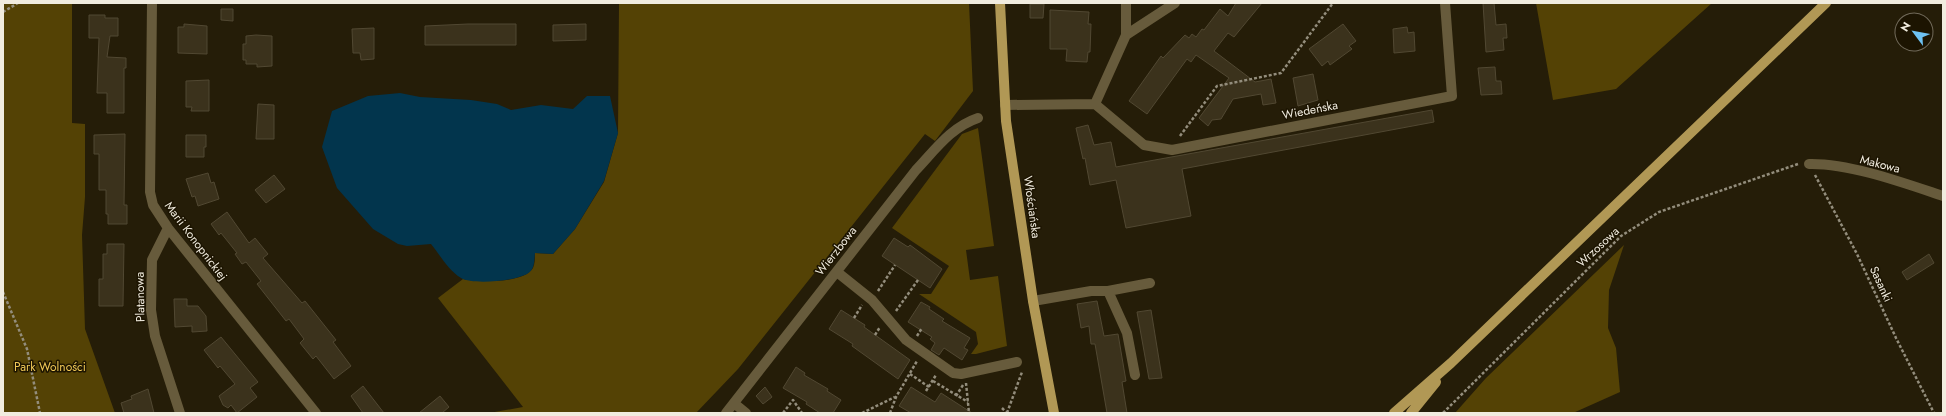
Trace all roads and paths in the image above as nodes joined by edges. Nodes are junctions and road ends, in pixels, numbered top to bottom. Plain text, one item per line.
1 (18, 3) edge
2 (152, 3) edge
3 (1000, 3) edge
4 (1126, 3) edge
5 (1174, 3) edge
6 (1333, 3) edge
7 (1445, 3) edge
8 (1826, 3) edge
9 (3, 12) edge
10 (1126, 35) junction
11 (1095, 104) junction
12 (1005, 105) junction
13 (978, 118) dead end
14 (1170, 150) junction
15 (1809, 164) junction
16 (1943, 196) edge
17 (168, 228) junction
18 (895, 265) dead end
19 (837, 272) junction
20 (918, 280) dead end
21 (1150, 282) dead end
22 (3, 292) edge
23 (1108, 292) junction
24 (872, 300) junction
25 (1034, 301) junction
26 (890, 320) junction
27 (922, 352) junction
28 (1451, 363) junction
29 (1020, 365) joint
30 (942, 366) junction
31 (910, 374) junction
32 (1135, 375) dead end
33 (933, 381) junction
34 (929, 387) junction
35 (926, 391) dead end
36 (956, 396) junction
37 (896, 397) junction
38 (968, 402) junction
39 (735, 404) junction
40 (1002, 408) dead end
41 (40, 413) edge
42 (180, 413) edge
43 (316, 413) edge
44 (726, 413) edge
45 (746, 413) edge
46 (783, 413) edge
47 (802, 413) edge
48 (862, 413) edge
49 (890, 413) edge
50 (969, 413) edge
51 (1007, 413) edge
52 (1054, 413) edge
53 (1394, 413) edge
54 (1411, 413) edge
55 (1443, 413) edge
56 (1934, 413) edge

1 - 9 path
2 - 17 street, Marii Konopnickiej
3 - 12 main road, Włościańska
4 - 10 street
5 - 10 street
6 - 14 path
7 - 14 street, Wiedeńska
8 - 28 main road
10 - 11 street
11 - 12 street
11 - 14 street, Wiedeńska
12 - 25 main road, Włościańska
13 - 19 street, Wierzbowa
15 - 16 street, Makowa
15 - 55 path, Wrzosowa
15 - 56 path, Sasanki
17 - 42 street, Platanowa
17 - 43 street, Marii Konopnickiej
18 - 24 path
19 - 24 street
19 - 39 street, Wierzbowa
20 - 26 path
21 - 23 street
22 - 41 path
23 - 25 street
23 - 32 street
24 - 26 street
25 - 52 main road, Włościańska
26 - 27 street
27 - 30 street
27 - 31 path
28 - 53 main road
28 - 54 main road
29 - 30 street
29 - 51 path
30 - 33 path
31 - 34 path
31 - 37 path
33 - 34 path
33 - 36 path
34 - 35 path
36 - 38 path
36 - 38 path
37 - 48 path
37 - 49 path
38 - 50 path
39 - 44 street, Wierzbowa
39 - 45 street
40 - 51 path
46 - 47 path

